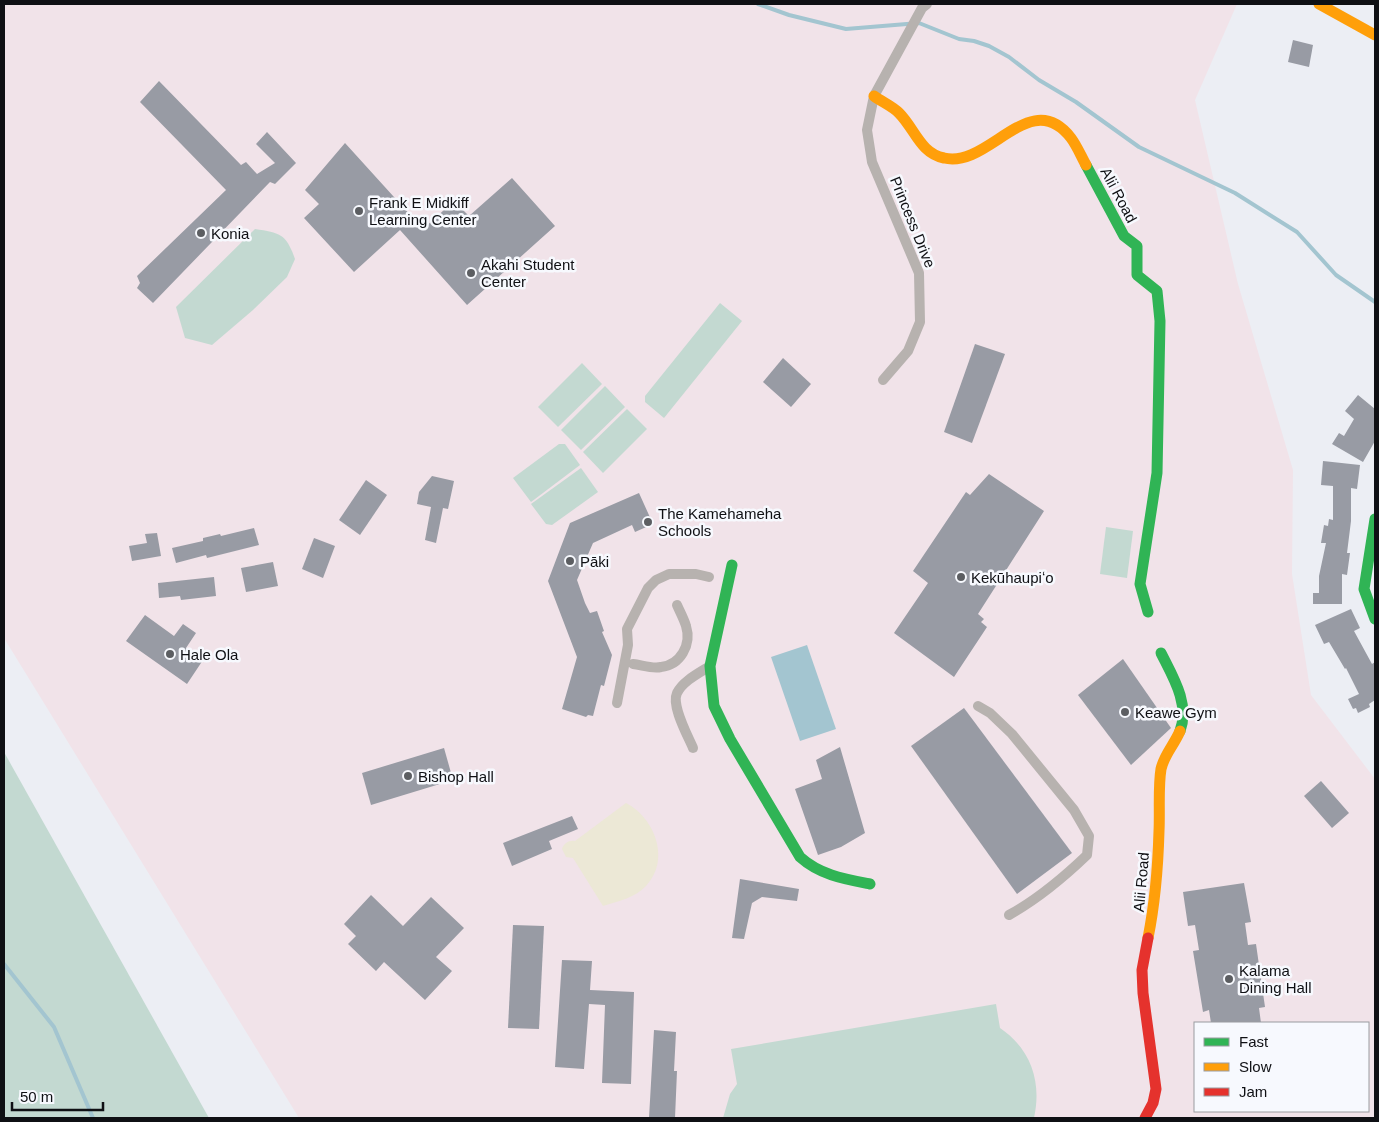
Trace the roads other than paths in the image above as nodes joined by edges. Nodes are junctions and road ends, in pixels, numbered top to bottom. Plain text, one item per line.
1 (927, 4) edge
2 (1319, 4) edge
3 (1375, 35) edge
4 (874, 96) junction
5 (883, 380) dead end
6 (1375, 519) edge
7 (732, 565) dead end
8 (709, 577) dead end
9 (677, 604) dead end
10 (1148, 612) dead end
11 (1375, 619) edge
12 (1161, 653) dead end
13 (633, 664) dead end
14 (710, 666) junction
15 (617, 703) dead end
16 (978, 706) dead end
17 (693, 748) dead end
18 (870, 884) dead end
19 (1009, 914) dead end
20 (1145, 1118) edge

1 - 4 street, Princess Drive
2 - 3 street
4 - 5 street, Princess Drive
4 - 10 street, Alii Road
6 - 11 street
7 - 14 street
8 - 15 street
9 - 13 street
12 - 20 street, Alii Road
14 - 17 street
14 - 18 street
16 - 19 street

